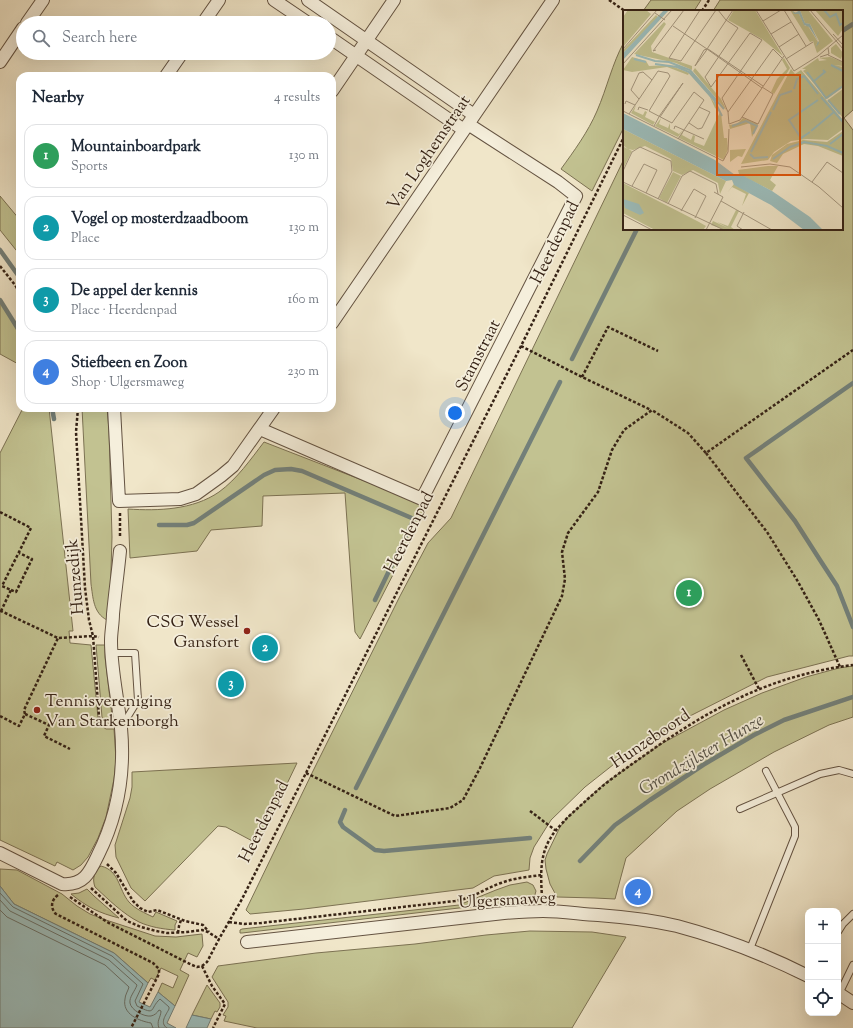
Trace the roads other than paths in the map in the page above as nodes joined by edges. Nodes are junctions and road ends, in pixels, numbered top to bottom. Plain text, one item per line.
1 (43, 0) edge
2 (219, 0) edge
3 (274, 0) edge
4 (308, 0) edge
5 (394, 0) edge
6 (553, 0) edge
7 (32, 16) edge
8 (208, 16) edge
9 (298, 16) edge
10 (331, 16) edge
11 (336, 19) edge
12 (16, 38) edge
13 (366, 40) junction
14 (336, 42) edge
15 (356, 56) junction
16 (177, 60) edge
17 (0, 62) edge
18 (169, 72) edge
19 (336, 85) edge
20 (469, 123) junction
21 (336, 317) edge
22 (114, 412) edge
23 (271, 412) edge
24 (260, 429) junction
25 (120, 551) road end
26 (112, 653) junction
27 (121, 727) junction
28 (766, 772) dead end
29 (853, 774) edge
30 (777, 793) junction
31 (740, 809) dead end
32 (0, 853) edge
33 (853, 914) edge
34 (841, 927) edge
35 (247, 942) dead end
36 (750, 949) junction
37 (853, 965) edge
38 (805, 974) edge
39 (841, 990) edge
40 (841, 995) edge
41 (853, 1003) edge

1 - 7 street
2 - 8 street
3 - 9 street
4 - 10 street
5 - 13 street
6 - 20 street, Van Loghemstraat
11 - 13 street
12 - 17 street
13 - 15 street
13 - 20 street
14 - 15 street
15 - 19 street
15 - 20 street
16 - 18 street
20 - 21 street, Van Loghemstraat
20 - 24 street, Stamstraat
22 - 24 street
23 - 24 street
25 - 26 street
26 - 27 street
26 - 27 lane
27 - 32 street
28 - 30 lane
29 - 30 lane
30 - 31 lane
30 - 36 lane
33 - 34 lane
35 - 36 street, Ulgersmaweg
36 - 38 street, Ulgersmaweg
37 - 39 lane
40 - 41 street

